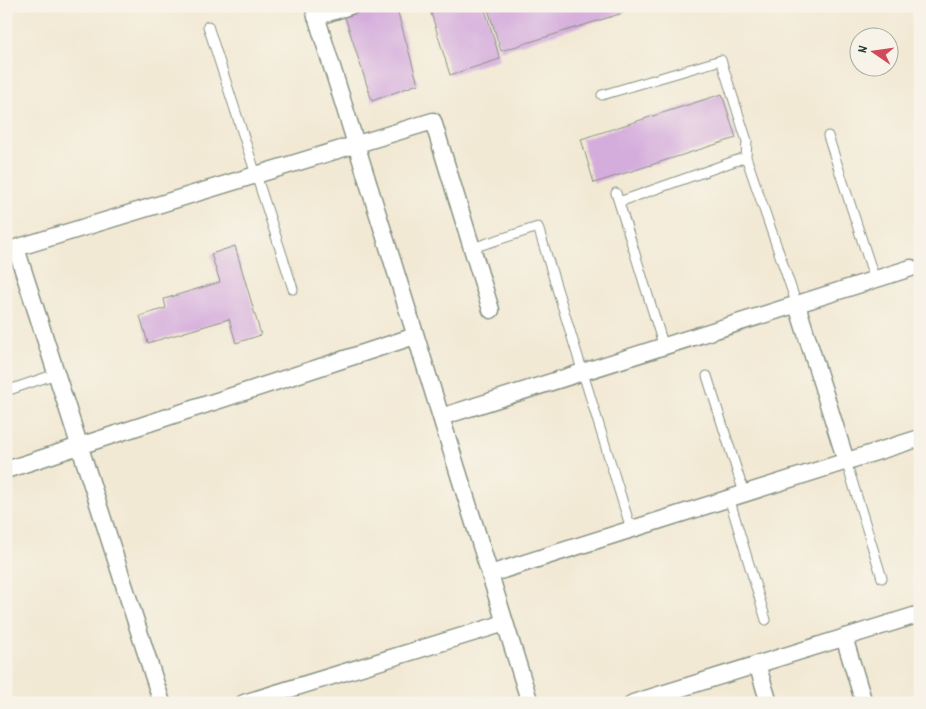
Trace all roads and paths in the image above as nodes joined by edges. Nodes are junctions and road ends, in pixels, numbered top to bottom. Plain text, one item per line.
1 (350, 6) edge
2 (315, 12) edge
3 (208, 26) dead end
4 (602, 95) dead end
5 (828, 136) dead end
6 (356, 145) junction
7 (746, 157) junction
8 (256, 175) junction
9 (472, 248) junction
10 (11, 250) edge
11 (911, 268) dead end
12 (875, 280) junction
13 (293, 289) dead end
14 (797, 305) junction
15 (491, 310) dead end
16 (416, 336) junction
17 (664, 347) junction
18 (583, 372) junction
19 (56, 374) junction
20 (708, 376) dead end
21 (6, 391) edge
22 (441, 418) junction
23 (920, 438) edge
24 (80, 446) junction
25 (846, 461) junction
26 (6, 470) edge
27 (736, 496) junction
28 (631, 529) junction
29 (490, 574) junction
30 (882, 578) dead end
31 (920, 614) edge
32 (766, 620) dead end
33 (505, 623) junction
34 (844, 637) junction
35 (757, 664) junction
36 (263, 700) edge
37 (162, 703) edge
38 (244, 703) edge
39 (530, 703) edge
40 (632, 703) edge
41 (769, 703) edge
42 (864, 703) edge

1 - 2 street
2 - 6 street
3 - 8 lane
4 - 7 lane
5 - 12 lane
6 - 8 street
6 - 9 street
6 - 16 street
7 - 14 lane
7 - 17 lane
8 - 10 street
8 - 13 lane
9 - 15 street
9 - 18 lane
10 - 19 street
11 - 12 street
12 - 14 street
14 - 17 street
14 - 25 street
16 - 22 street
16 - 24 street
17 - 18 street
18 - 22 street
18 - 28 lane
19 - 21 lane
19 - 24 street
20 - 27 lane
22 - 29 street
23 - 25 street
24 - 26 street
24 - 37 street
25 - 27 street
25 - 30 lane
27 - 28 street
27 - 32 lane
28 - 29 street
29 - 33 street
31 - 34 street
33 - 36 street
33 - 39 street
34 - 35 street
34 - 42 street
35 - 40 street
35 - 41 street
36 - 38 street

